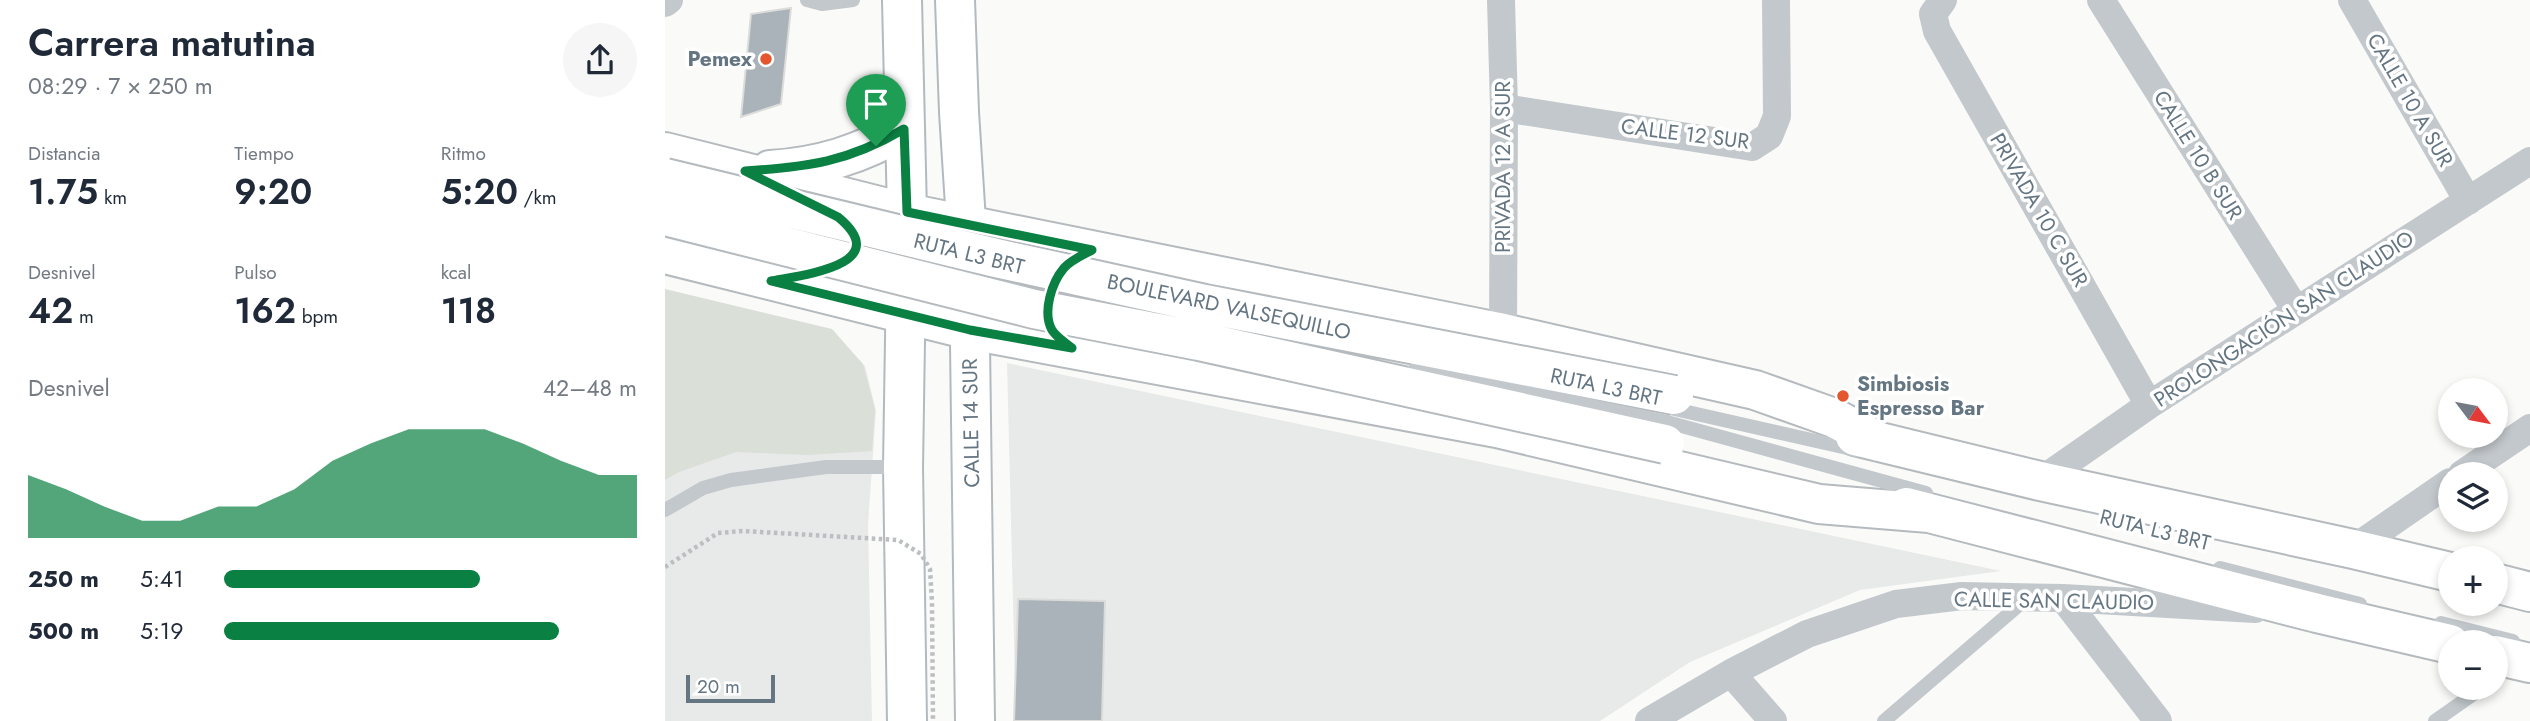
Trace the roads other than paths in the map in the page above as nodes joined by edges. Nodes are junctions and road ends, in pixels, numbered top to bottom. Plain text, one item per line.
1 (807, 0) edge
2 (853, 0) edge
3 (902, 0) edge
4 (955, 0) edge
5 (1501, 0) edge
6 (1776, 0) edge
7 (2101, 0) edge
8 (2352, 0) edge
9 (1938, 7) edge
10 (1504, 108) junction
11 (904, 129) junction
12 (665, 152) edge
13 (2530, 161) edge
14 (745, 171) junction
15 (665, 178) edge
16 (665, 184) edge
17 (2468, 201) junction
18 (665, 205) edge
19 (907, 212) junction
20 (665, 216) edge
21 (967, 225) junction
22 (835, 244) dead end
23 (1092, 250) junction
24 (665, 254) edge
25 (888, 256) dead end
26 (926, 265) dead end
27 (951, 271) dead end
28 (771, 281) junction
29 (988, 281) dead end
30 (2296, 310) junction
31 (905, 314) junction
32 (970, 330) junction
33 (1503, 333) junction
34 (1072, 348) junction
35 (1394, 365) dead end
36 (2149, 405) junction
37 (1669, 417) junction
38 (2530, 428) edge
39 (1879, 442) junction
40 (2480, 462) edge
41 (903, 467) junction
42 (2040, 481) junction
43 (2438, 490) edge
44 (1931, 504) junction
45 (665, 510) edge
46 (2264, 545) dead end
47 (2353, 548) junction
48 (2201, 563) dead end
49 (2438, 569) edge
50 (2508, 586) edge
51 (2530, 592) edge
52 (2063, 598) junction
53 (2027, 599) junction
54 (2375, 607) dead end
55 (2317, 613) junction
56 (2438, 632) edge
57 (2508, 642) edge
58 (2530, 645) edge
59 (2508, 658) edge
60 (2530, 663) edge
61 (1731, 673) junction
62 (2466, 700) edge
63 (2153, 719) edge
64 (907, 721) edge
65 (975, 721) edge
66 (1649, 721) edge
67 (1773, 721) edge
68 (1884, 721) edge
69 (2435, 721) edge

1 - 2 lane
3 - 11 main road
4 - 21 main road, CALLE 14 SUR
5 - 10 street, PRIVADA 12 A SUR
6 - 10 street, CALLE 12 SUR
7 - 30 street, CALLE 10 B SUR
8 - 17 street, CALLE 10 A SUR
9 - 36 street, PRIVADA 10 C SUR
10 - 33 street, PRIVADA 12 A SUR
11 - 14 main road
11 - 19 main road
12 - 14 main road
13 - 17 street, PROLONGACIÓN SAN CLAUDIO
14 - 19 main road
14 - 28 main road
15 - 37 main road, BOULEVARD VALSEQUILLO, bridge
16 - 37 lane, bridge
17 - 30 street, PROLONGACIÓN SAN CLAUDIO
18 - 22 lane
19 - 21 main road
19 - 31 main road
20 - 37 main road, BOULEVARD VALSEQUILLO, bridge
21 - 23 main road
21 - 32 main road, CALLE 14 SUR
23 - 33 main road
23 - 34 main road
24 - 28 main road
25 - 26 lane, RUTA L3 BRT
27 - 29 lane, RUTA L3 BRT
28 - 31 main road
30 - 36 street, PROLONGACIÓN SAN CLAUDIO
31 - 32 main road
31 - 41 main road
32 - 34 main road
32 - 65 main road, CALLE 14 SUR
33 - 39 main road
34 - 44 main road
35 - 37 lane, RUTA L3 BRT, bridge
36 - 42 street, PROLONGACIÓN SAN CLAUDIO
37 - 39 main road
37 - 44 main road
37 - 46 lane
38 - 40 street
39 - 42 main road
41 - 45 lane
41 - 64 main road
42 - 47 main road
43 - 47 street
44 - 55 main road
47 - 49 main road
48 - 54 lane, RUTA L3 BRT
50 - 51 main road
52 - 53 street, CALLE SAN CLAUDIO
52 - 55 street, CALLE SAN CLAUDIO
52 - 63 street
53 - 61 street, CALLE SAN CLAUDIO
53 - 68 lane
55 - 56 main road
57 - 58 lane
59 - 60 main road
61 - 66 street, CALLE SAN CLAUDIO
61 - 67 street
62 - 69 lane

